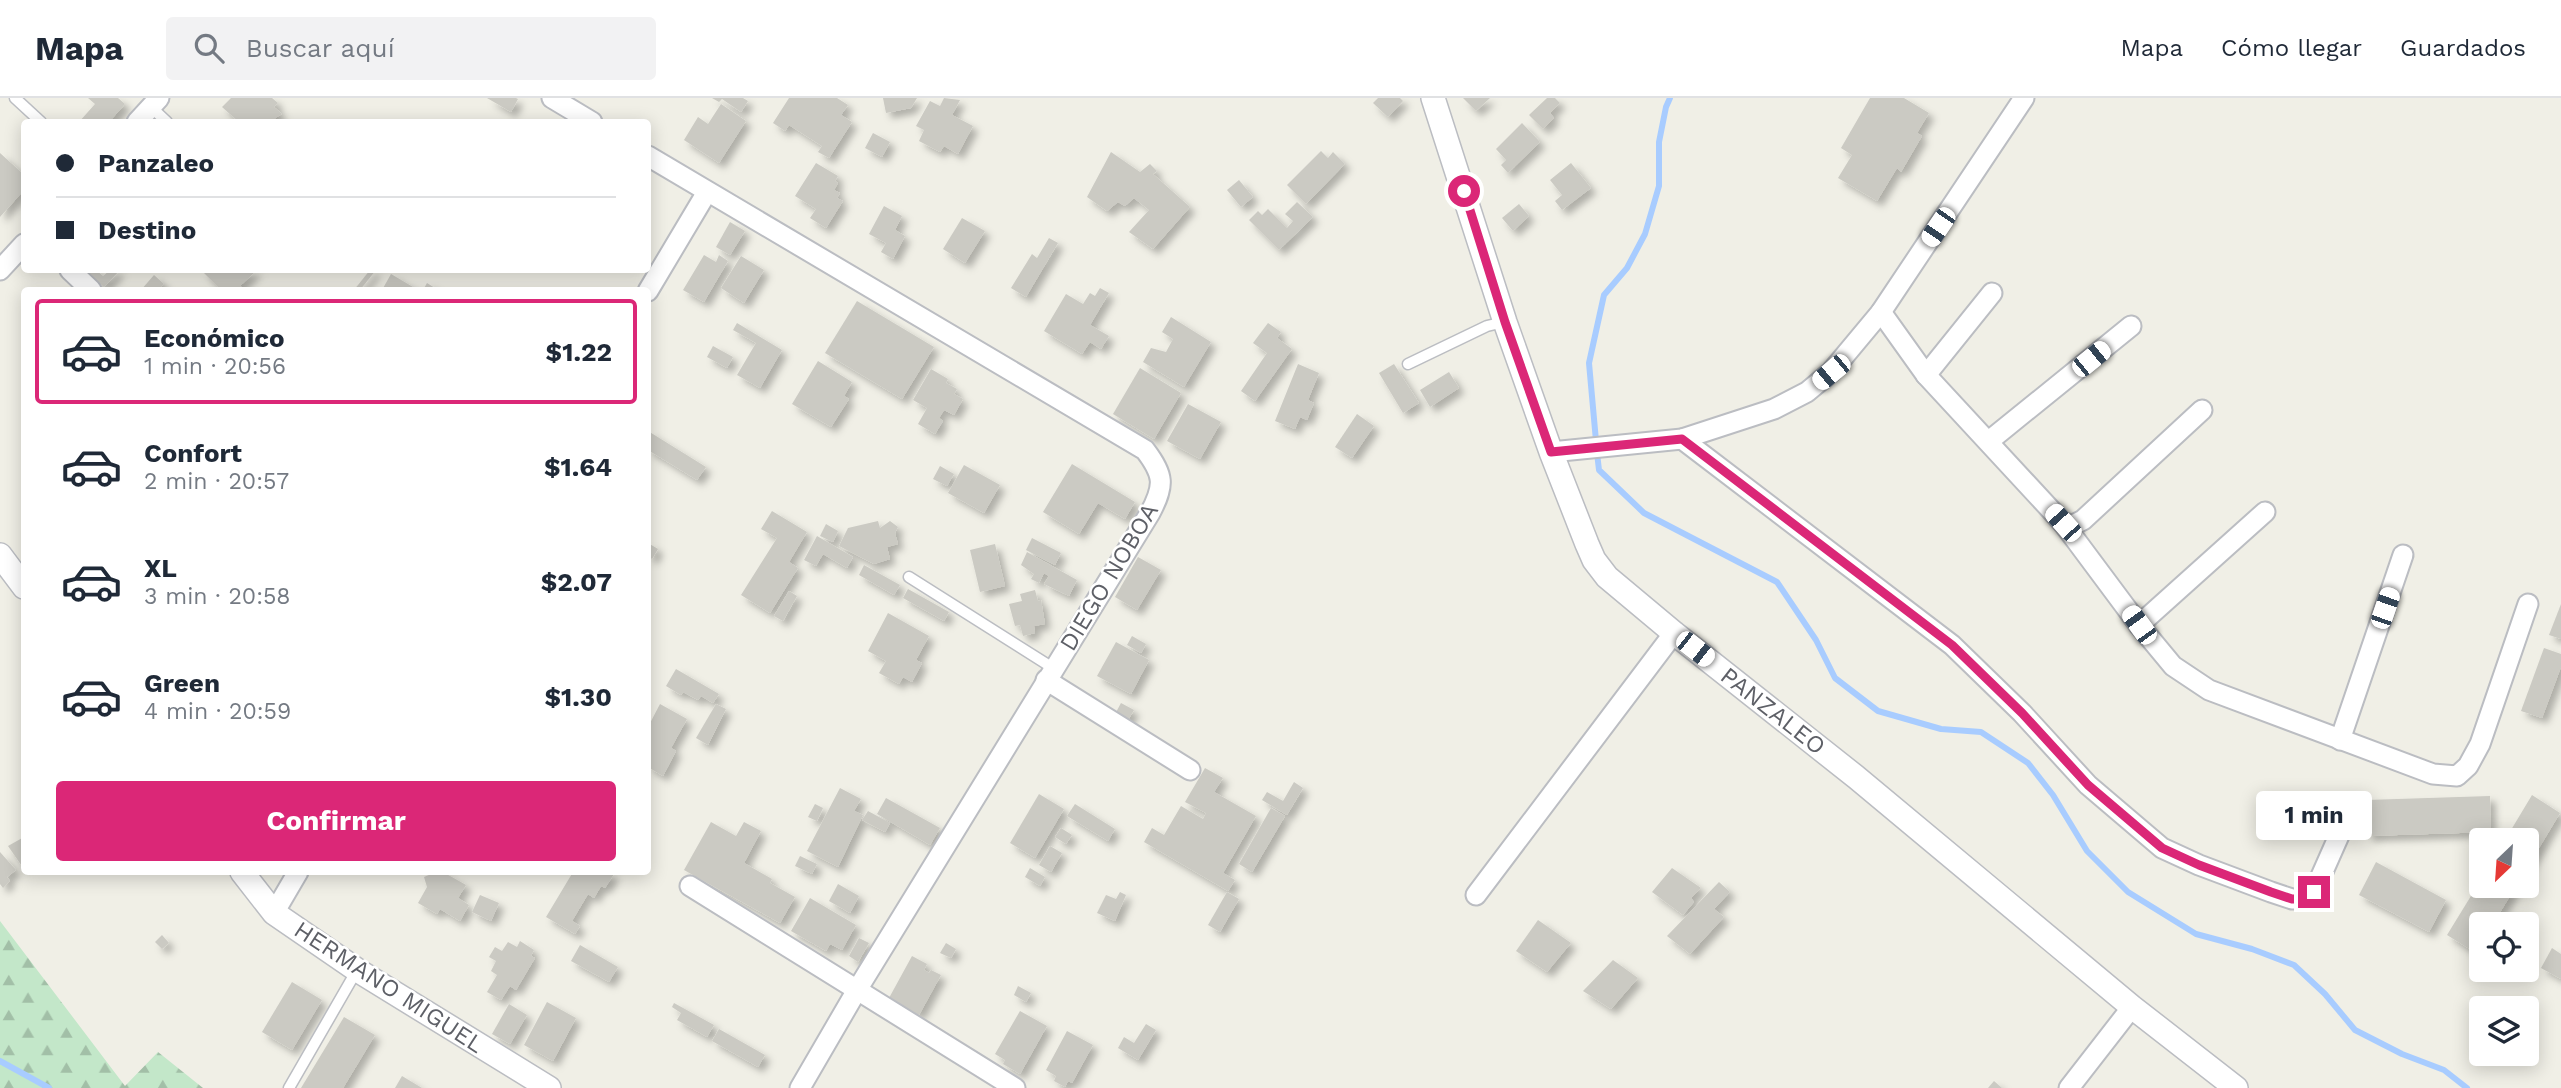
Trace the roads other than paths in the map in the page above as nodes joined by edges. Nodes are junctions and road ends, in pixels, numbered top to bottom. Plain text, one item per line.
1 (15, 98) edge
2 (552, 98) edge
3 (1433, 98) edge
4 (2024, 98) edge
5 (155, 102) edge
6 (38, 119) edge
7 (139, 119) edge
8 (165, 119) edge
9 (587, 119) edge
10 (651, 158) edge
11 (707, 192) junction
12 (21, 247) edge
13 (0, 270) edge
14 (73, 273) edge
15 (88, 287) edge
16 (650, 287) edge
17 (1992, 293) dead end
18 (1881, 312) junction
19 (1505, 322) junction
20 (2131, 326) dead end
21 (1408, 364) dead end
22 (1926, 375) junction
23 (2202, 411) dead end
24 (1682, 439) junction
25 (1989, 441) junction
26 (1551, 452) junction
27 (2265, 512) dead end
28 (2063, 523) junction
29 (0, 555) edge
30 (2403, 555) dead end
31 (909, 577) dead end
32 (21, 583) edge
33 (2528, 604) dead end
34 (2139, 625) junction
35 (1674, 633) junction
36 (1050, 674) junction
37 (2340, 740) junction
38 (1190, 770) dead end
39 (2345, 822) dead end
40 (244, 875) edge
41 (296, 875) edge
42 (690, 886) dead end
43 (1476, 895) dead end
44 (274, 913) junction
45 (357, 970) junction
46 (858, 990) junction
47 (2132, 1007) junction
48 (289, 1088) edge
49 (549, 1088) edge
50 (800, 1088) edge
51 (1015, 1088) edge
52 (2069, 1088) edge
53 (2236, 1088) edge

1 - 6 lane
2 - 9 street
3 - 19 street, PANZALEO
4 - 18 street
5 - 7 street
5 - 8 lane
10 - 11 street, DIEGO NOBOA
11 - 16 street
11 - 36 street, DIEGO NOBOA
12 - 13 street
14 - 15 street
17 - 22 street
18 - 22 street
18 - 24 street
19 - 21 lane
19 - 26 street, PANZALEO
20 - 25 street
22 - 25 street
23 - 28 street
24 - 26 street
24 - 39 street
25 - 28 street
26 - 35 street, PANZALEO
27 - 34 street
28 - 34 street
29 - 32 street
30 - 37 street
31 - 36 lane
33 - 37 street
34 - 37 street
35 - 43 street
35 - 47 street, PANZALEO
36 - 38 street
36 - 46 street, DIEGO NOBOA
40 - 44 street, HERMANO MIGUEL
41 - 44 street
42 - 46 street
44 - 45 street, HERMANO MIGUEL
45 - 48 lane
45 - 49 street, HERMANO MIGUEL
46 - 50 street, DIEGO NOBOA
46 - 51 street
47 - 52 street
47 - 53 street, PANZALEO

